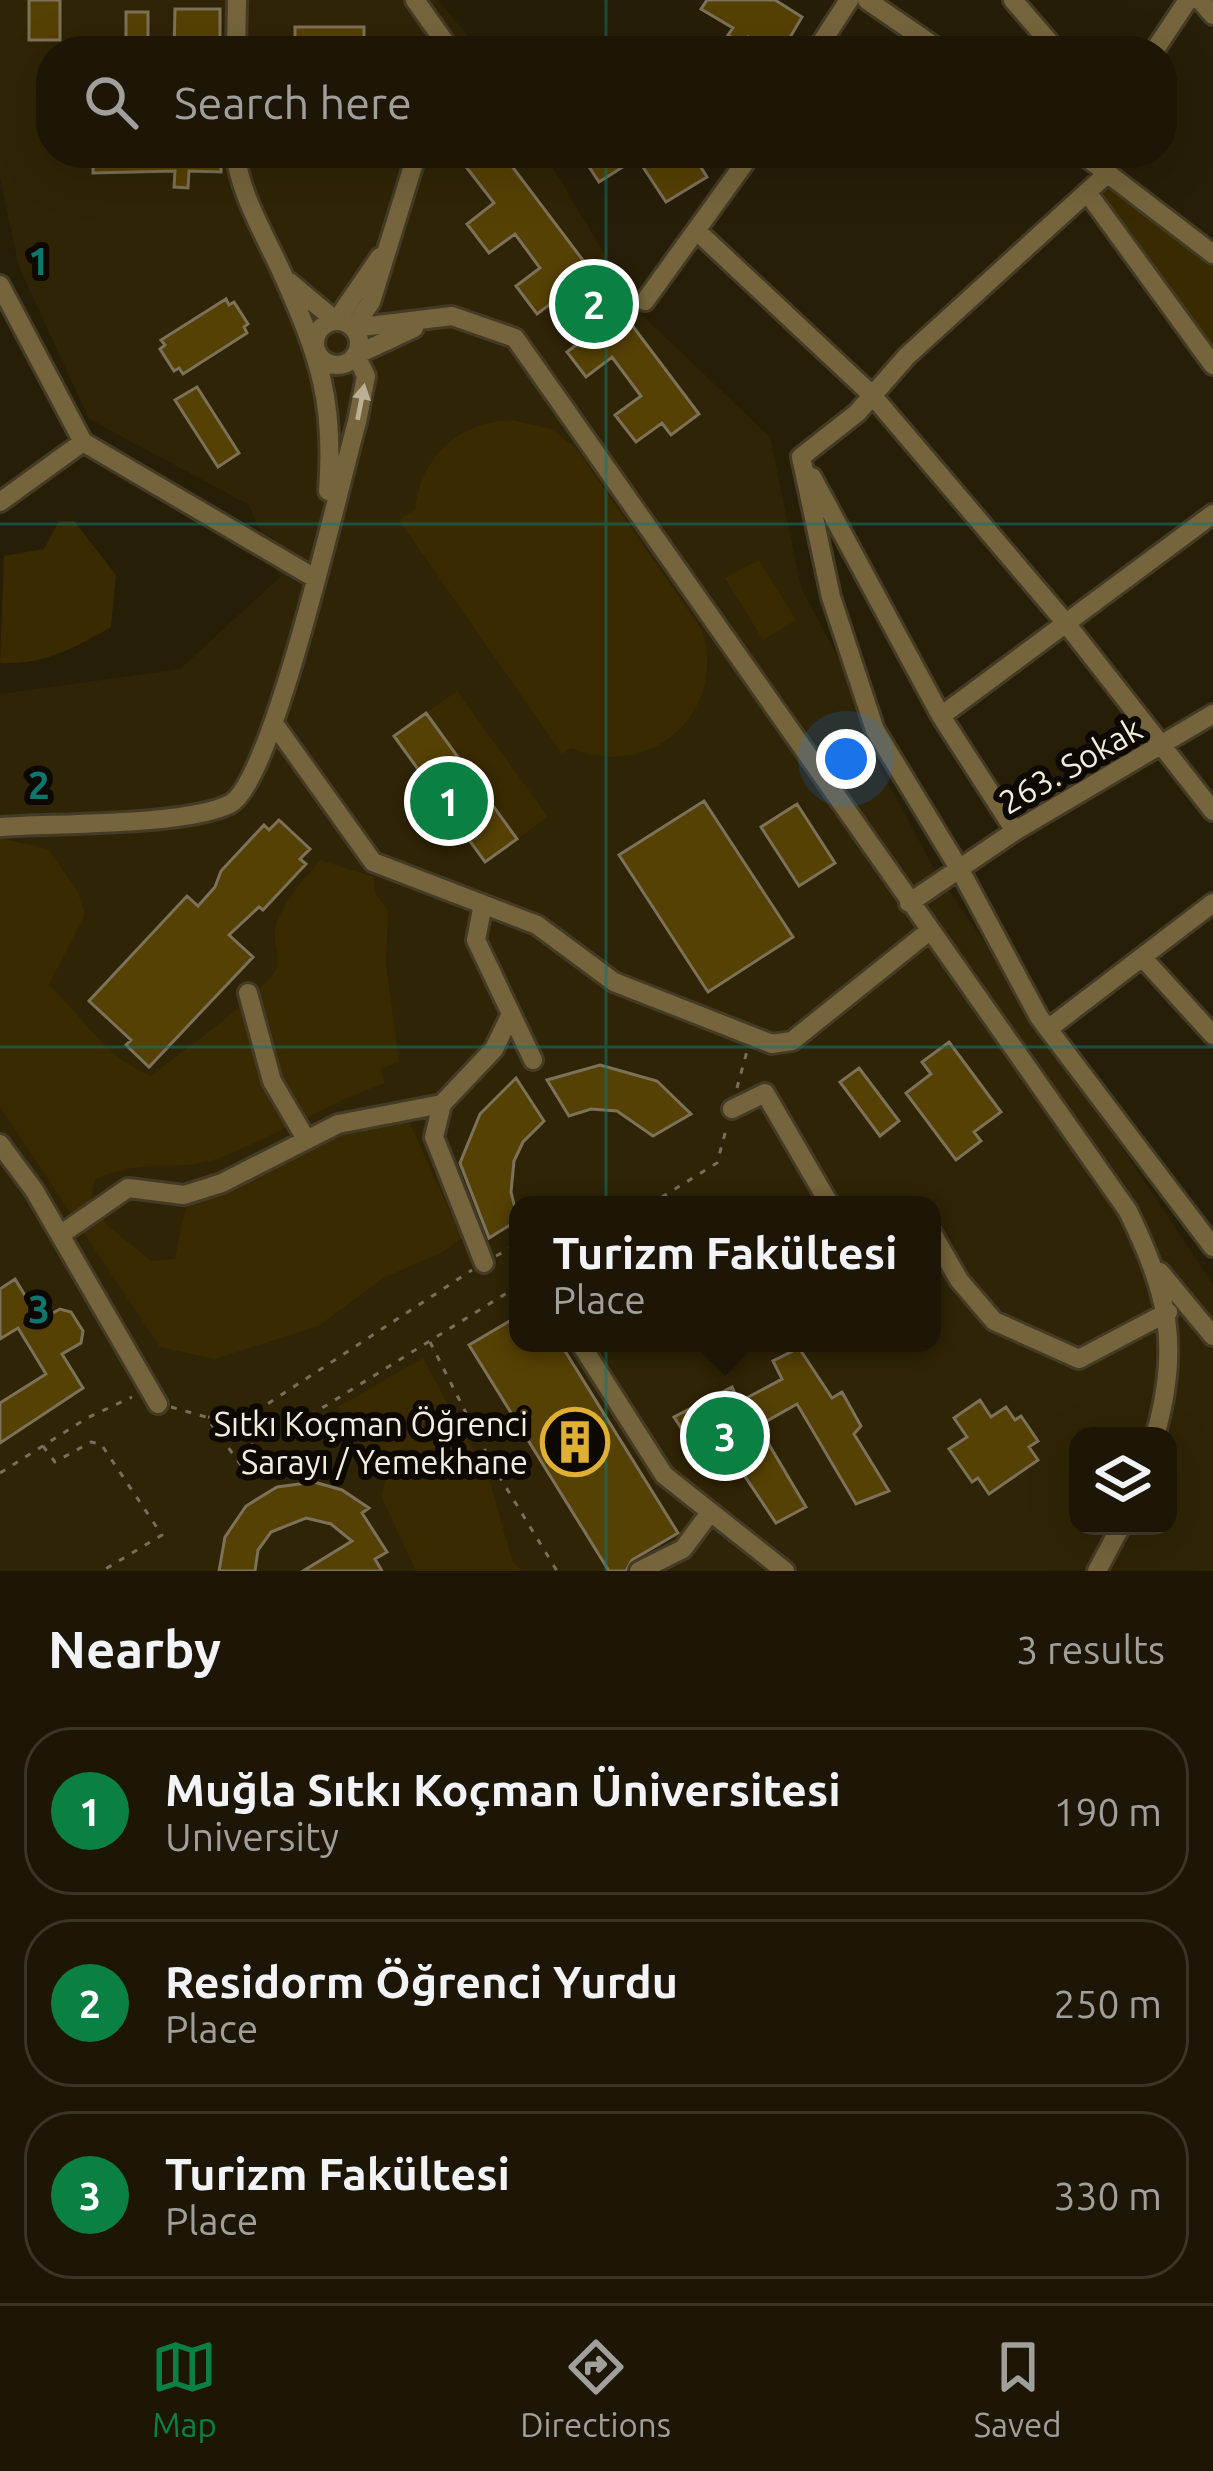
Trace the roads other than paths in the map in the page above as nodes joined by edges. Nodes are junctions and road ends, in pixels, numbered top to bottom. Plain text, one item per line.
1 (237, 0) edge
2 (415, 0) edge
3 (848, 0) edge
4 (868, 0) edge
5 (1013, 0) edge
6 (1188, 0) edge
7 (1200, 0) edge
8 (1213, 15) edge
9 (236, 36) edge
10 (441, 36) edge
11 (825, 36) edge
12 (920, 36) edge
13 (1044, 36) edge
14 (1164, 36) edge
15 (240, 168) edge
16 (412, 168) edge
17 (742, 168) edge
18 (1101, 168) edge
19 (1108, 173) junction
20 (1087, 193) junction
21 (698, 232) junction
22 (1213, 254) edge
23 (284, 278) junction
24 (0, 285) edge
25 (646, 301) dead end
26 (452, 316) junction
27 (344, 324) junction
28 (316, 350) junction
29 (356, 355) junction
30 (1213, 365) edge
31 (872, 395) junction
32 (83, 442) junction
33 (801, 457) junction
34 (0, 502) edge
35 (1213, 514) edge
36 (325, 532) junction
37 (313, 577) junction
38 (1066, 622) junction
39 (1213, 714) edge
40 (941, 716) junction
41 (275, 725) junction
42 (1165, 745) junction
43 (1213, 811) edge
44 (0, 826) edge
45 (1015, 830) junction
46 (960, 870) junction
47 (909, 903) junction
48 (1213, 903) edge
49 (483, 904) junction
50 (928, 932) junction
51 (1142, 957) junction
52 (248, 993) dead end
53 (511, 1014) junction
54 (1048, 1029) junction
55 (1213, 1035) edge
56 (532, 1060) dead end
57 (442, 1104) junction
58 (732, 1109) road end
59 (306, 1139) junction
60 (0, 1144) edge
61 (825, 1196) edge
62 (60, 1234) junction
63 (1213, 1247) edge
64 (941, 1249) edge
65 (484, 1263) dead end
66 (1153, 1264) junction
67 (1168, 1312) junction
68 (1213, 1336) edge
69 (586, 1352) edge
70 (158, 1404) road end
71 (1156, 1427) edge
72 (709, 1514) junction
73 (1116, 1535) edge
74 (639, 1571) edge
75 (785, 1571) edge
76 (1097, 1571) edge

1 - 9 street
2 - 10 street
3 - 11 street
4 - 12 street
5 - 13 street
6 - 14 street
7 - 8 street
15 - 23 street
16 - 27 street
17 - 21 street
18 - 19 street
19 - 20 street
19 - 22 street
20 - 30 street
20 - 31 street
21 - 25 street
21 - 31 street
23 - 27 street
23 - 28 street
24 - 32 street
26 - 27 street
26 - 29 street
26 - 47 street
27 - 28 street
27 - 29 street
28 - 29 street
28 - 36 street
36 -> 29 street
31 - 33 street
31 - 38 street
32 - 34 street
32 - 37 street
33 - 40 street
33 - 46 street
35 - 38 street
36 - 37 street
37 - 41 street
38 - 40 street
38 - 42 street
39 - 42 street, 263. Sokak
40 - 45 street
41 - 44 street
41 - 49 street
42 - 43 street
42 - 45 street, 263. Sokak
45 - 46 street, 263. Sokak
46 - 47 street, 263. Sokak
46 - 54 street
47 - 50 street
48 - 51 street
49 - 50 street
49 - 53 street
50 - 66 street
51 - 54 street
51 - 55 street
52 - 59 street
53 - 56 street
53 - 57 street
54 - 63 street
57 - 59 street
57 - 65 street
58 - 61 street
59 - 62 street
60 - 62 street
62 - 70 street
64 - 67 street
66 - 67 street
66 - 68 street
67 - 71 street
69 - 72 street
72 - 74 street
72 - 75 street
73 - 76 street

